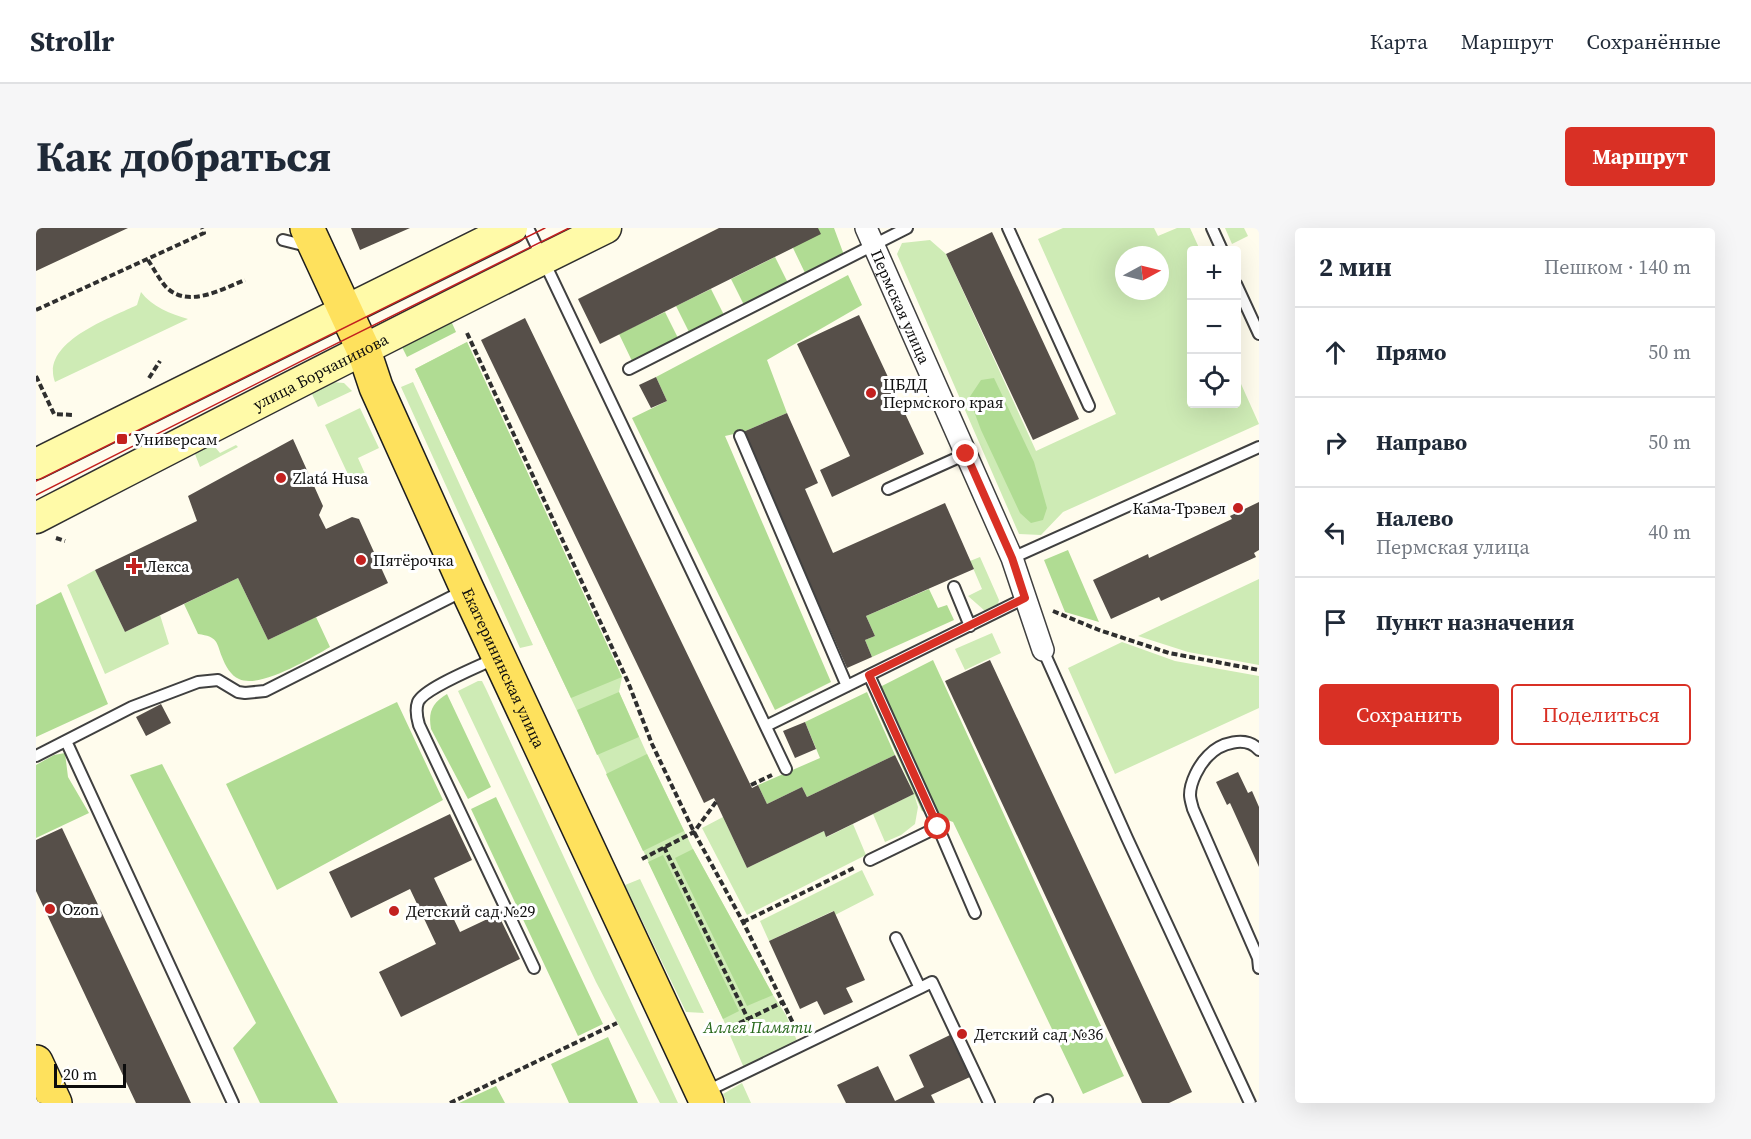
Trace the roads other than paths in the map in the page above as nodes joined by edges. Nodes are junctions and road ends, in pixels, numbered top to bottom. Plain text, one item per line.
1 (512, 228) edge
2 (528, 228) edge
3 (606, 228) edge
4 (907, 228) edge
5 (1008, 228) edge
6 (1212, 228) edge
7 (870, 237) edge
8 (302, 238) edge
9 (1220, 246) edge
10 (543, 259) junction
11 (1241, 295) edge
12 (345, 311) junction
13 (1259, 334) edge
14 (364, 351) junction
15 (628, 369) dead end
16 (1089, 406) dead end
17 (740, 436) dead end
18 (1259, 447) edge
19 (966, 454) junction
20 (36, 464) edge
21 (888, 489) dead end
22 (36, 519) edge
23 (1012, 558) junction
24 (954, 587) dead end
25 (466, 589) junction
26 (1025, 598) junction
27 (970, 626) junction
28 (1043, 650) joint
29 (498, 657) junction
30 (869, 675) junction
31 (847, 686) junction
32 (766, 726) junction
33 (66, 741) junction
34 (1259, 750) edge
35 (36, 756) edge
36 (786, 769) dead end
37 (938, 827) junction
38 (870, 860) road end
39 (975, 913) dead end
40 (896, 938) dead end
41 (534, 968) dead end
42 (1259, 968) edge
43 (920, 988) junction
44 (36, 1062) edge
45 (705, 1098) edge
46 (55, 1103) edge
47 (233, 1103) edge
48 (989, 1103) edge
49 (1250, 1103) edge

1 - 12 main road
2 - 10 lane
3 - 10 main road, улица Борчанинова
4 - 7 lane
5 - 16 lane
6 - 9 lane
7 - 15 lane
7 - 19 street, Пермская улица
8 - 12 main road, Екатерининская улица
10 - 14 main road, улица Борчанинова
10 - 32 lane
11 - 13 lane
12 - 14 main road, Екатерининская улица
12 - 20 main road
14 - 22 main road, улица Борчанинова
14 - 25 main road, Екатерининская улица
17 - 31 lane
18 - 23 lane
19 - 21 lane
19 - 23 street, Пермская улица
23 - 26 street, Пермская улица
24 - 27 lane
25 - 29 main road, Екатерининская улица
25 - 33 lane
26 - 27 lane
26 - 28 street, Пермская улица
27 - 30 lane
28 - 49 lane
29 - 41 lane
29 - 45 main road, Екатерининская улица
30 - 31 lane
30 - 37 lane
31 - 32 lane
32 - 36 lane
33 - 35 lane
33 - 47 lane
34 - 42 lane
37 - 38 lane
37 - 39 lane
40 - 43 lane
43 - 45 lane
43 - 48 lane
44 - 46 main road

